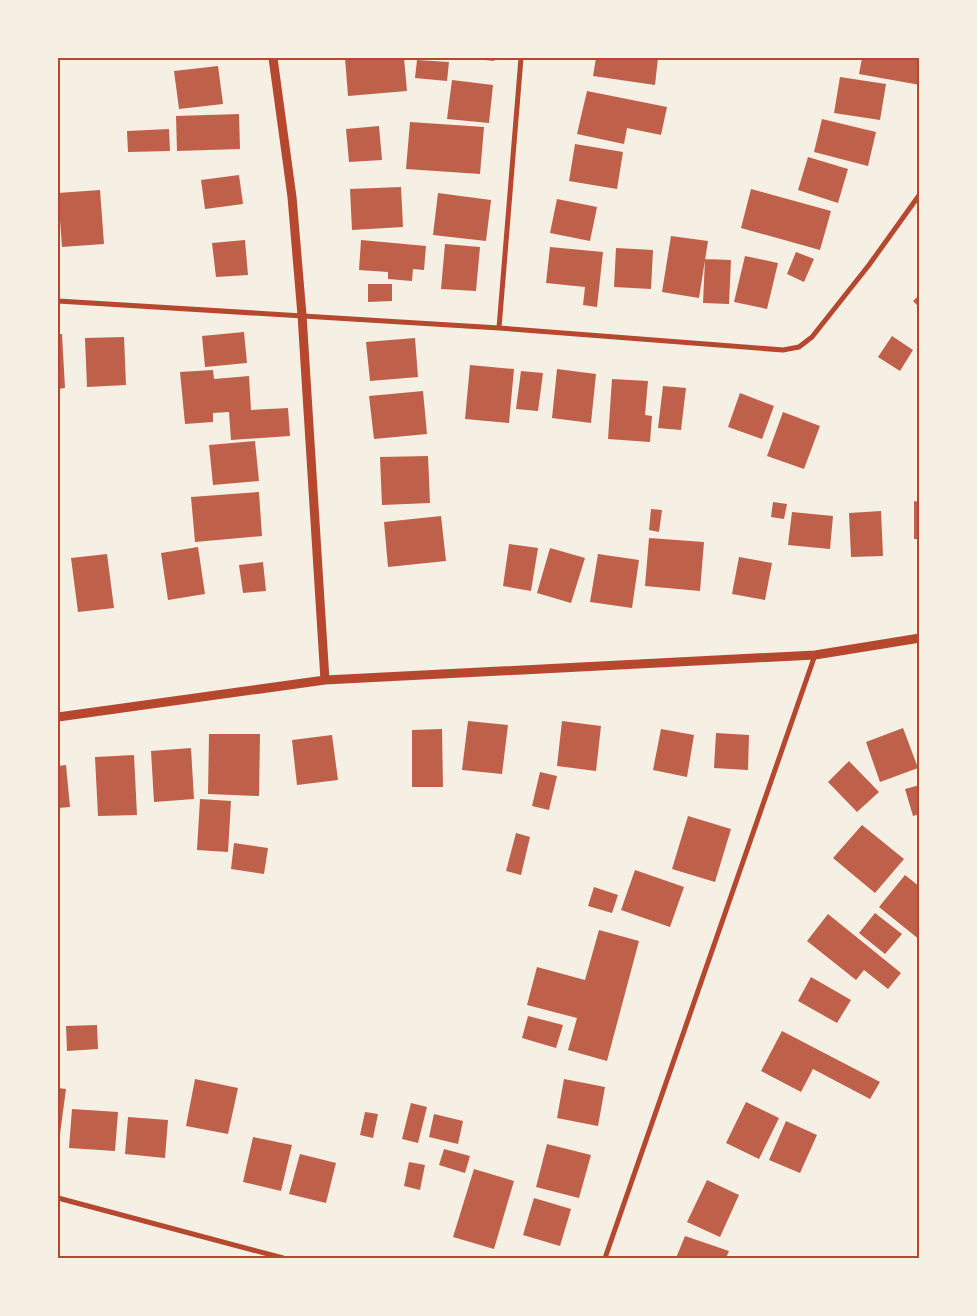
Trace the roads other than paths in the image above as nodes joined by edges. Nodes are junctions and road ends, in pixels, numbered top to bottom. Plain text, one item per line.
1 (273, 58) edge
2 (521, 58) edge
3 (920, 194) edge
4 (58, 301) edge
5 (302, 315) junction
6 (499, 328) junction
7 (920, 638) edge
8 (815, 655) junction
9 (325, 680) junction
10 (58, 717) edge
11 (58, 1198) edge
12 (283, 1258) edge
13 (605, 1258) edge

1 - 5 street
2 - 6 street
3 - 6 street
4 - 5 street
5 - 6 street
5 - 9 street
7 - 8 street
8 - 9 street
8 - 13 street
9 - 10 street
11 - 12 street

